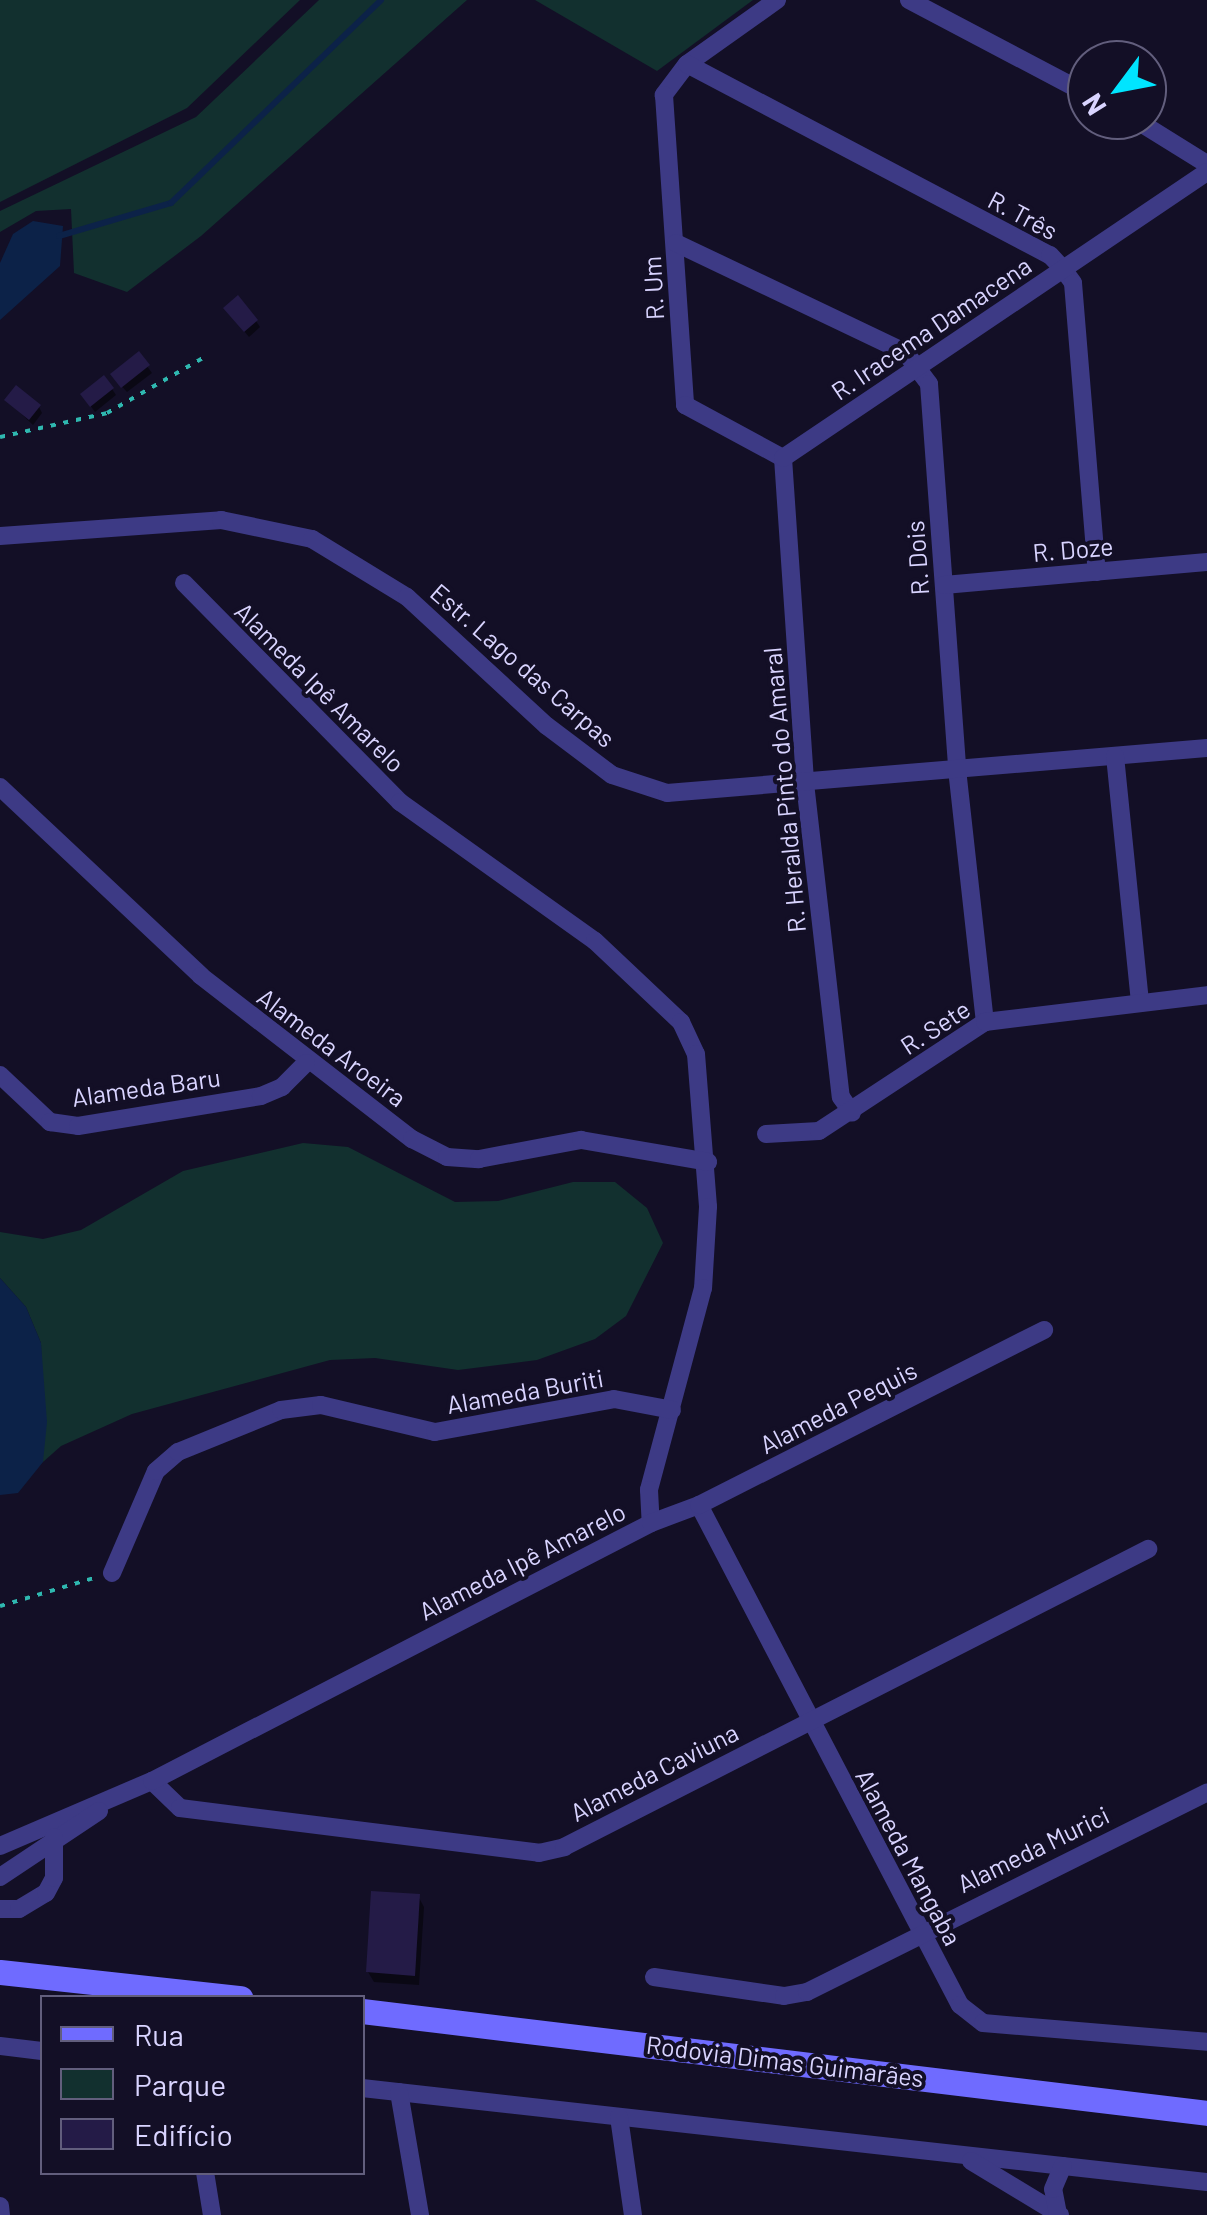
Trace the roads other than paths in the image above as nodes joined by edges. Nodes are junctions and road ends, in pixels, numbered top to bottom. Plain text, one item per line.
1 (777, 0) edge
2 (909, 0) edge
3 (687, 64) junction
4 (1067, 83) edge
5 (1167, 139) edge
6 (1207, 164) edge
7 (1207, 172) edge
8 (676, 243) junction
9 (1063, 268) junction
10 (920, 366) junction
11 (783, 458) junction
12 (0, 536) edge
13 (1207, 562) edge
14 (1097, 572) junction
15 (184, 583) dead end
16 (944, 585) junction
17 (1207, 748) edge
18 (1114, 756) junction
19 (957, 769) junction
20 (804, 783) junction
21 (0, 787) edge
22 (1207, 995) edge
23 (1140, 1003) junction
24 (984, 1022) junction
25 (306, 1063) junction
26 (0, 1075) edge
27 (852, 1113) junction
28 (766, 1134) dead end
29 (708, 1162) junction
30 (1044, 1330) dead end
31 (672, 1410) junction
32 (699, 1506) junction
33 (651, 1522) junction
34 (1148, 1548) dead end
35 (112, 1573) road end
36 (808, 1721) junction
37 (152, 1782) junction
38 (1207, 1793) edge
39 (116, 1798) junction
40 (49, 1822) junction
41 (56, 1843) junction
42 (0, 1846) edge
43 (0, 1877) edge
44 (0, 1909) edge
45 (920, 1932) junction
46 (0, 1972) edge
47 (654, 1977) dead end
48 (213, 1995) edge
49 (365, 2012) edge
50 (1207, 2042) edge
51 (0, 2046) edge
52 (40, 2051) edge
53 (365, 2088) edge
54 (399, 2092) junction
55 (1207, 2113) edge
56 (619, 2117) junction
57 (964, 2156) junction
58 (1063, 2166) junction
59 (206, 2175) edge
60 (1207, 2182) edge
61 (0, 2206) edge
62 (1059, 2214) edge
63 (2, 2215) edge
64 (212, 2215) edge
65 (420, 2215) edge
66 (633, 2215) edge

1 - 3 street
2 - 4 street
3 - 8 street, R. Um
3 - 9 street, R. Três
5 - 6 street
7 - 9 street, R. Iracema Damacena
8 - 10 street
8 - 11 street, R. Um
9 - 10 street, R. Iracema Damacena
9 - 14 street, R. Três
10 - 11 street, R. Iracema Damacena
10 - 16 street, R. Dois
11 - 20 street, R. Heralda Pinto do Amaral
12 - 20 street, Estr. Lago das Carpas
13 - 14 street, R. Doze
14 - 16 street, R. Doze
15 - 29 street, Alameda Ipê Amarelo
16 - 19 street, R. Dois
17 - 18 street, Estr. Lago das Carpas
18 - 19 street, Estr. Lago das Carpas
18 - 23 street
19 - 20 street, Estr. Lago das Carpas
19 - 24 street, R. Dois
20 - 27 street, R. Heralda Pinto do Amaral
21 - 25 street, Alameda Aroeira
22 - 23 street, R. Sete
23 - 24 street, R. Sete
24 - 27 street, R. Sete
25 - 26 street, Alameda Baru
25 - 29 street, Alameda Aroeira
27 - 28 street, R. Sete
29 - 31 street, Alameda Ipê Amarelo
30 - 32 street, Alameda Pequis
31 - 33 street, Alameda Ipê Amarelo
31 - 35 street, Alameda Buriti
32 - 33 street, Alameda Pequis
32 - 36 street, Alameda Mangaba
33 - 37 street, Alameda Ipê Amarelo
34 - 36 street, Alameda Caviuna
36 - 37 street, Alameda Caviuna
36 - 45 street, Alameda Mangaba
37 - 39 street, Alameda Ipê Amarelo
38 - 45 street, Alameda Murici
39 - 40 street, Alameda Ipê Amarelo
39 - 41 street, Alameda Ipê Amarelo
40 - 41 street
40 - 42 street, Alameda Ipê Amarelo
41 - 43 street, Alameda Ipê Amarelo
41 - 44 street
45 - 47 street, Alameda Murici
45 - 50 street, Alameda Mangaba
46 - 48 main road
49 - 55 main road, Rodovia Dimas Guimarães
51 - 52 street
53 - 54 street
54 - 56 street
54 - 65 street
56 - 57 street
56 - 66 street
57 - 58 street
57 - 62 street
58 - 60 street
58 - 62 street
59 - 64 street
61 - 63 street

